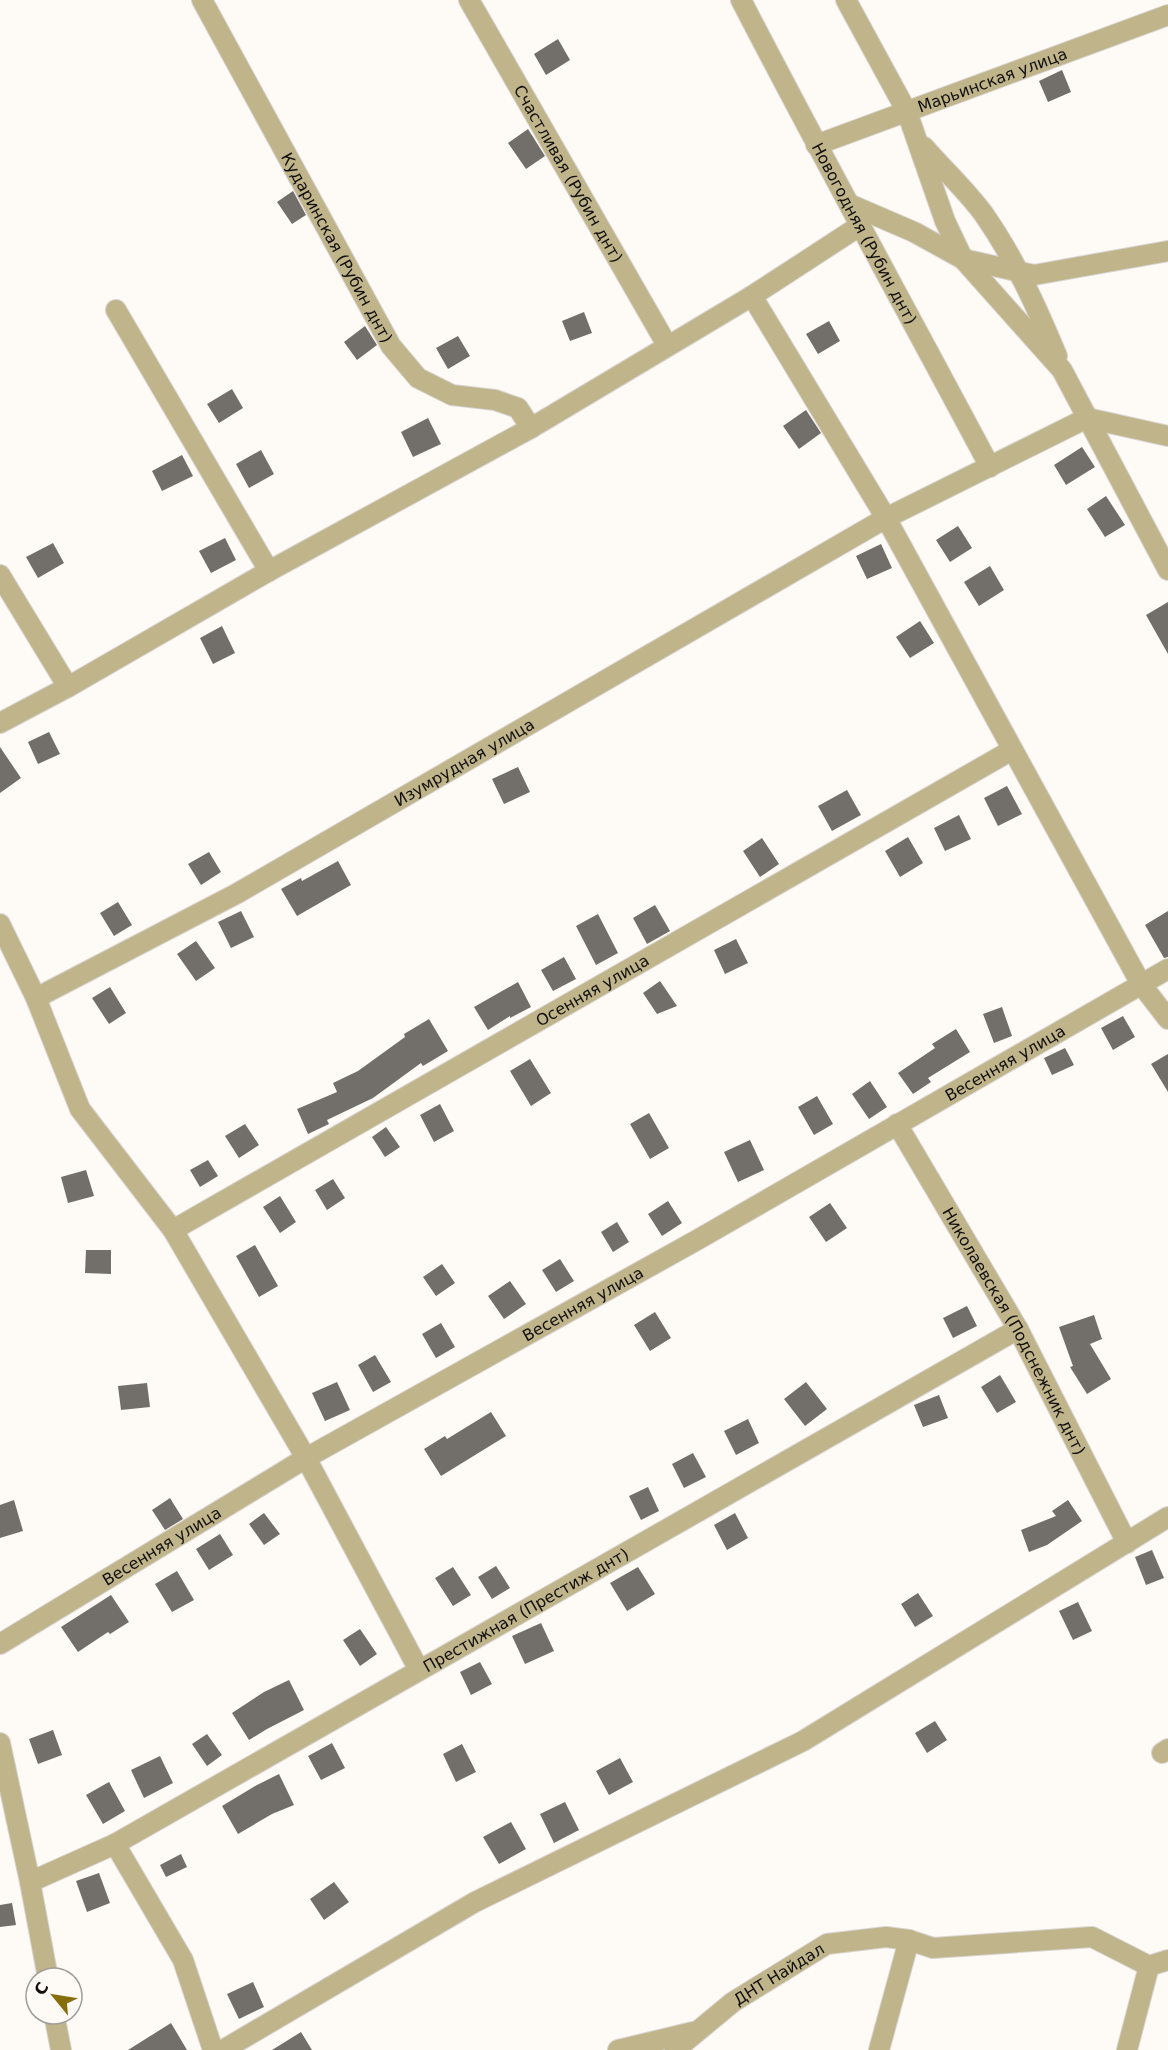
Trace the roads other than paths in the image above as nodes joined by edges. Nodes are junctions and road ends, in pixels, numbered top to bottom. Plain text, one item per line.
1 (202, 0) edge
2 (469, 0) edge
3 (741, 0) edge
4 (846, 0) edge
5 (1168, 15) edge
6 (907, 112) junction
7 (917, 140) junction
8 (816, 144) junction
9 (849, 204) junction
10 (861, 225) junction
11 (1168, 251) edge
12 (963, 259) junction
13 (1018, 272) junction
14 (752, 296) junction
15 (116, 310) dead end
16 (668, 345) junction
17 (1062, 370) junction
18 (1088, 418) junction
19 (531, 428) junction
20 (1168, 436) edge
21 (990, 467) junction
22 (886, 518) junction
23 (1168, 570) edge
24 (269, 571) junction
25 (0, 574) edge
26 (68, 687) junction
27 (0, 723) edge
28 (1012, 750) junction
29 (0, 924) edge
30 (1168, 969) edge
31 (1141, 984) junction
32 (36, 998) junction
33 (1168, 1019) edge
34 (897, 1124) junction
35 (173, 1230) junction
36 (1018, 1329) junction
37 (306, 1458) junction
38 (1168, 1517) edge
39 (1127, 1543) junction
40 (0, 1644) edge
41 (419, 1670) junction
42 (0, 1743) edge
43 (115, 1844) junction
44 (30, 1882) junction
45 (909, 1940) junction
46 (1159, 1963) edge
47 (46, 1966) edge
48 (56, 2026) edge
49 (699, 2031) junction
50 (61, 2050) edge
51 (213, 2050) edge
52 (222, 2050) edge
53 (618, 2050) edge
54 (675, 2050) edge
55 (879, 2050) edge
56 (1127, 2050) edge

1 - 19 street, Кударинская (Рубин днт)
2 - 16 street, Счастливая (Рубин днт)
3 - 8 street, Новогодняя (Рубин днт)
4 - 6 street
5 - 6 street, Марьинская улица
6 - 7 street
6 - 8 street, Марьинская улица
7 - 12 street
7 - 13 street
8 - 9 street, Новогодняя (Рубин днт)
9 - 10 street, Новогодняя (Рубин днт)
9 - 12 street
10 - 14 street
10 - 21 street, Новогодняя (Рубин днт)
11 - 13 street
12 - 13 street
12 - 17 street
13 - 17 street
14 - 16 street
14 - 22 street
15 - 24 street
16 - 19 street
17 - 18 street
18 - 20 street
18 - 21 street, Изумрудная улица
18 - 23 street
19 - 24 street
21 - 22 street, Изумрудная улица
22 - 28 street
22 - 32 street, Изумрудная улица
24 - 26 street
25 - 26 street
26 - 27 street
28 - 31 street
28 - 35 street, Осенняя улица
29 - 32 street
30 - 31 street, Весенняя улица
31 - 33 street
31 - 34 street, Весенняя улица
32 - 35 street
34 - 36 street, Николаевская (Подснежник днт)
34 - 37 street, Весенняя улица
35 - 37 street
36 - 39 street, Николаевская (Подснежник днт)
36 - 41 street, Престижная (Престиж днт)
37 - 40 street, Весенняя улица
37 - 41 street
38 - 39 street
39 - 52 street
41 - 43 street, Престижная (Престиж днт)
42 - 44 street
43 - 44 street, Престижная (Престиж днт)
43 - 51 street
44 - 47 street
45 - 46 street, ДНТ Найдал
45 - 49 street, ДНТ Найдал
45 - 55 street
46 - 56 street
48 - 50 street
49 - 53 street
49 - 54 street, ДНТ Найдал

